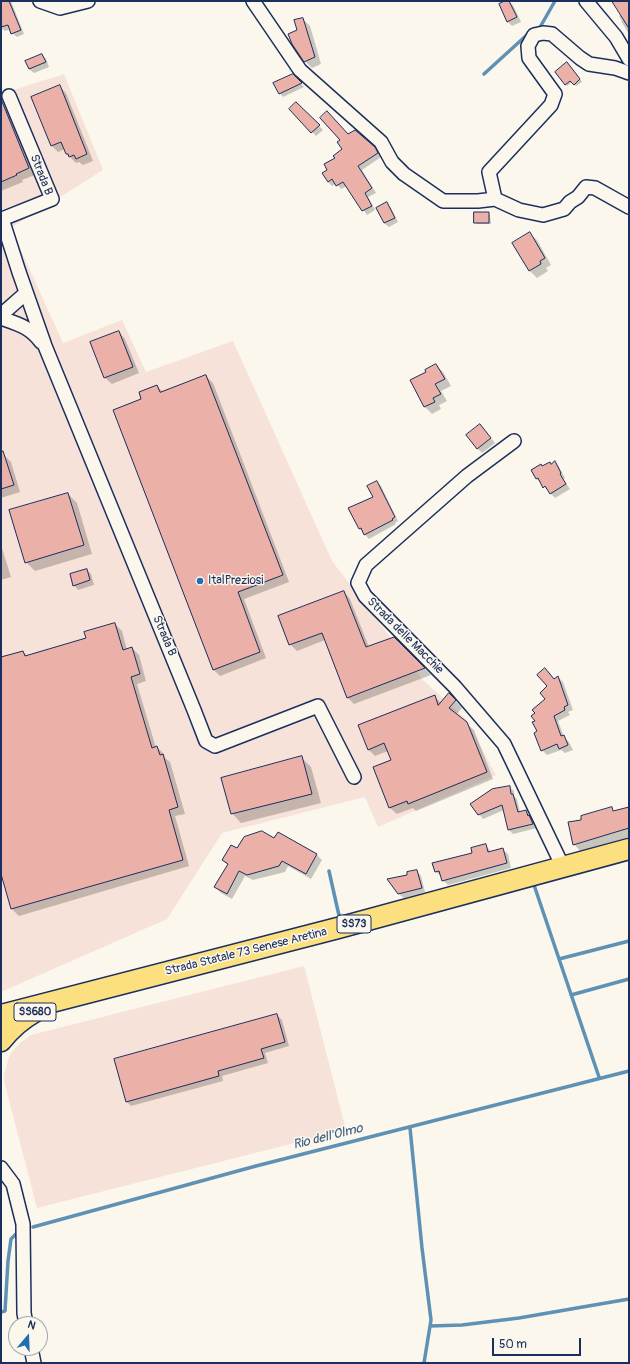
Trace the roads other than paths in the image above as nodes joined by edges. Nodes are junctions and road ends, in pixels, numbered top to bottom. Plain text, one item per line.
1 (40, 1) edge
2 (88, 1) edge
3 (253, 1) edge
4 (586, 1) edge
5 (629, 59) edge
6 (629, 73) edge
7 (9, 96) dead end
8 (495, 199) junction
9 (629, 206) edge
10 (26, 293) junction
11 (1, 317) edge
12 (45, 346) junction
13 (514, 441) dead end
14 (354, 777) dead end
15 (629, 849) edge
16 (562, 867) junction
17 (77, 995) junction
18 (1, 1015) edge
19 (1, 1041) edge
20 (1, 1168) edge
21 (25, 1316) edge

1 - 2 street
3 - 8 street
4 - 5 street
6 - 8 street
7 - 10 street, Strada B
8 - 9 street
10 - 11 street, Strada B
10 - 12 street, Strada B
11 - 12 street, Strada B
12 - 14 street, Strada B
13 - 16 street, Strada delle Macchie
15 - 16 main road, Strada Statale 73 Senese Aretina / SS73
16 - 17 main road, Strada Statale 73 Senese Aretina / SS73
17 - 18 main road, Strada Statale 73 Senese Aretina / SS73
17 - 19 main road, SS680
20 - 21 street

